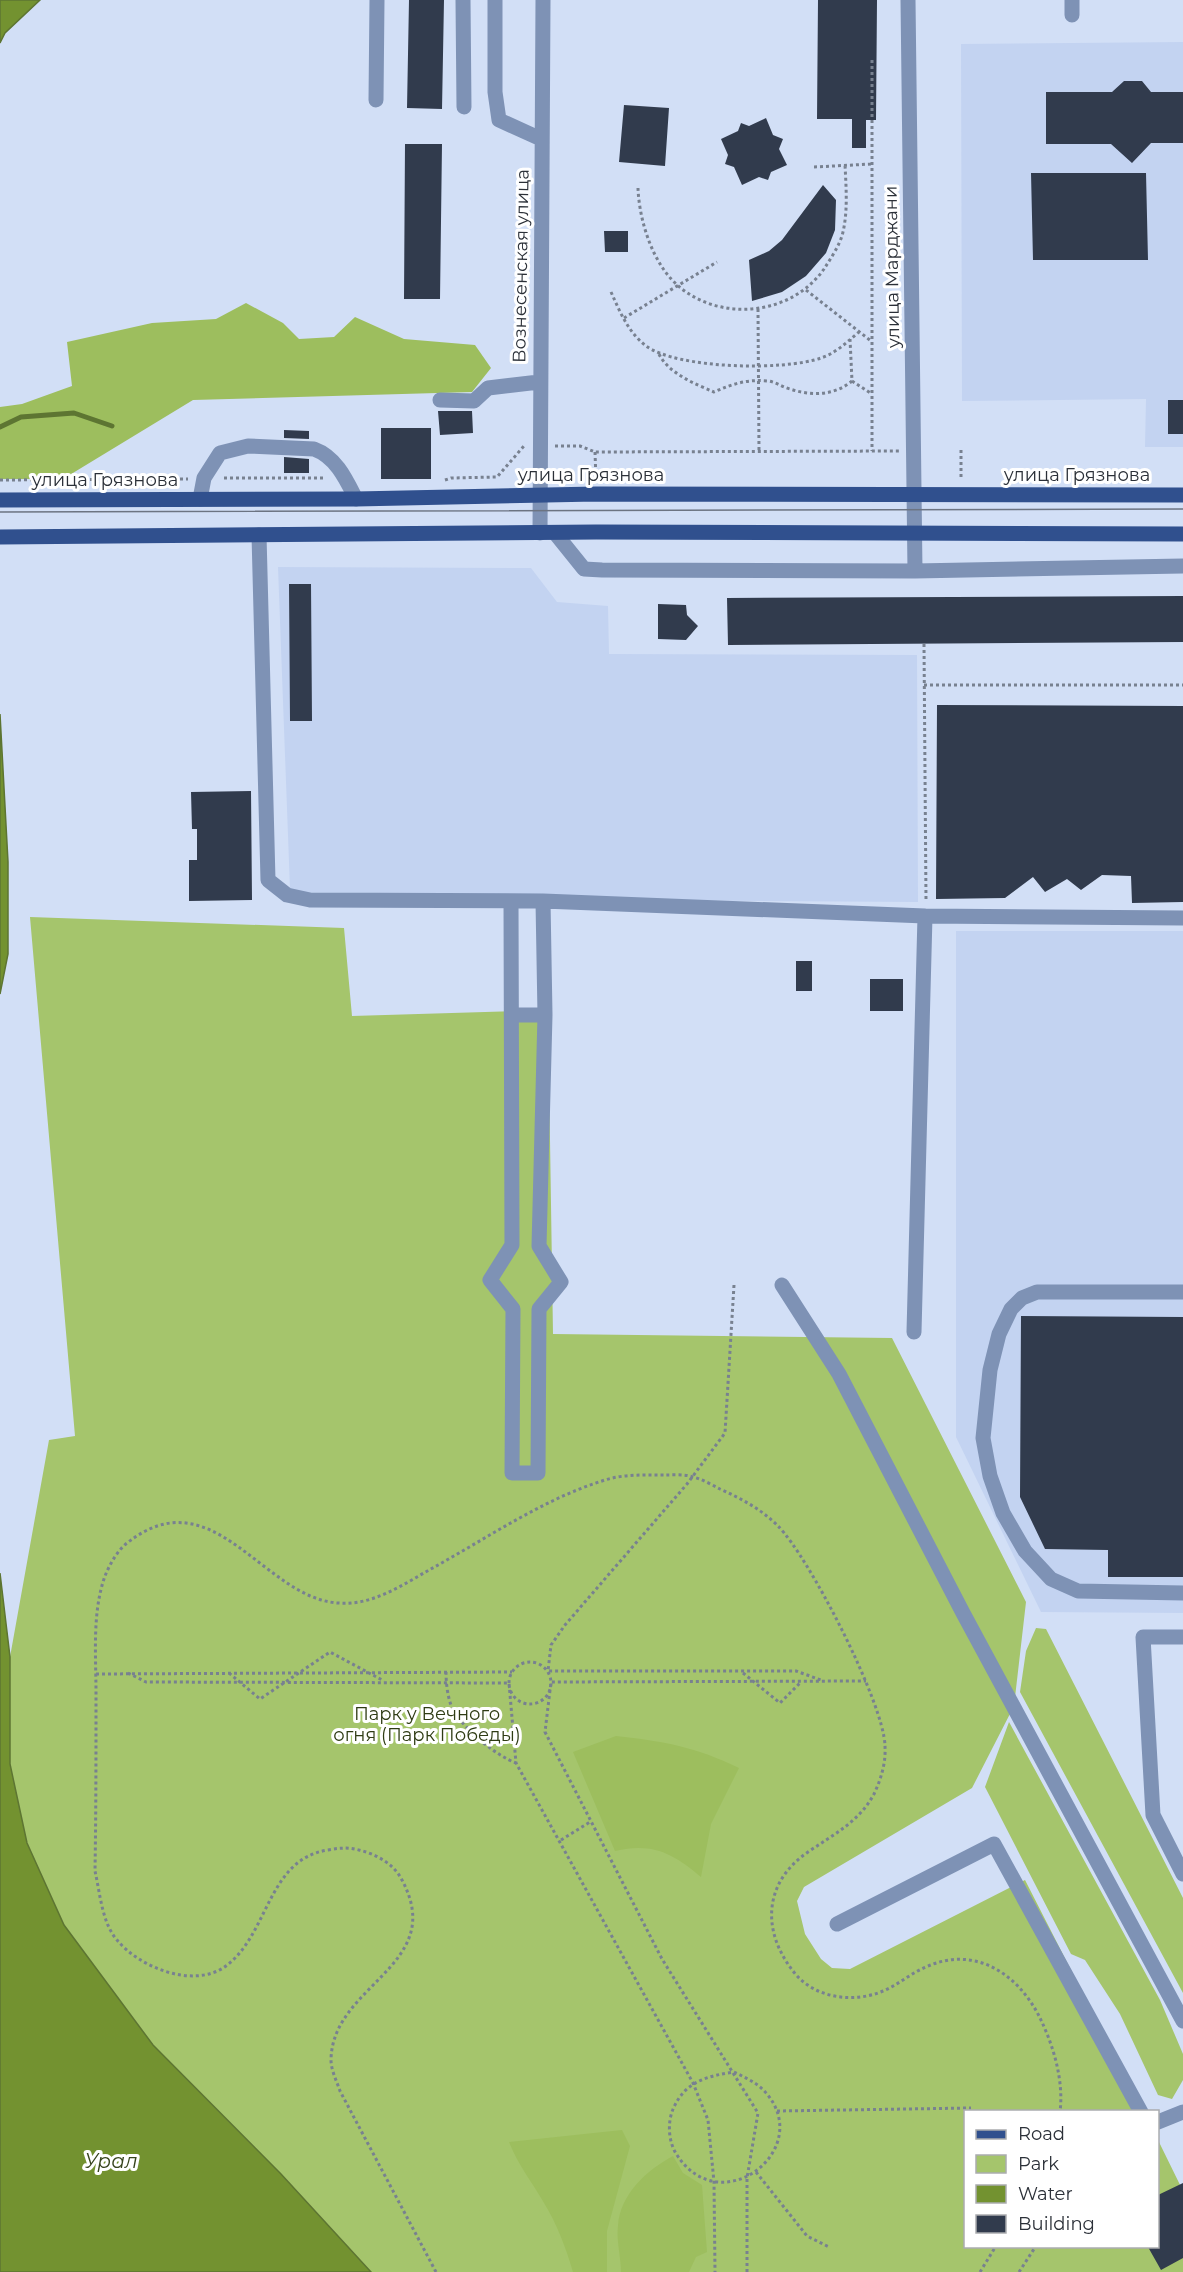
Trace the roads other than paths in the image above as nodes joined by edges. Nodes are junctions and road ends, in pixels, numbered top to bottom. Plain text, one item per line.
1 (377, 0) edge
2 (463, 0) edge
3 (495, 0) edge
4 (543, 0) edge
5 (908, 0) edge
6 (376, 100) dead end
7 (464, 107) dead end
8 (541, 139) junction
9 (539, 382) junction
10 (440, 400) dead end
11 (539, 495) junction
12 (913, 495) junction
13 (1183, 495) edge
14 (200, 499) junction
15 (356, 499) junction
16 (0, 500) edge
17 (547, 533) junction
18 (914, 534) junction
19 (1183, 534) edge
20 (259, 535) junction
21 (0, 537) edge
22 (1183, 566) edge
23 (915, 571) junction
24 (511, 900) junction
25 (543, 901) junction
26 (925, 916) junction
27 (1183, 918) edge
28 (513, 1015) junction
29 (545, 1015) junction
30 (512, 1245) junction
31 (539, 1246) junction
32 (782, 1285) dead end
33 (1183, 1292) edge
34 (539, 1309) junction
35 (513, 1310) junction
36 (915, 1332) dead end
37 (1183, 1593) edge
38 (1183, 1636) edge
39 (1183, 1875) edge
40 (837, 1924) dead end
41 (1183, 2021) edge
42 (1140, 2110) edge
43 (1181, 2114) edge
44 (1159, 2122) edge

1 - 6 street
2 - 7 street
3 - 8 street
4 - 8 street, Вознесенская улица
5 - 12 street, улица Марджани
8 - 9 street, Вознесенская улица
9 - 10 street
9 - 11 street, Вознесенская улица
11 - 12 main road, улица Грязнова
11 - 15 main road, улица Грязнова
11 - 17 street, Вознесенская улица
12 - 13 main road, улица Грязнова
12 - 18 street, улица Марджани
14 - 15 main road, улица Грязнова
14 - 15 street
14 - 16 main road, улица Грязнова
17 - 18 main road
17 - 20 main road
17 - 23 street
18 - 19 main road
18 - 23 street, улица Марджани
20 - 21 main road
20 - 24 street
22 - 23 street
24 - 25 street
24 - 28 street
25 - 26 street
25 - 29 street
26 - 27 street
26 - 36 street
28 - 29 street
28 - 30 street
29 - 31 street
30 - 31 street
30 - 35 street
31 - 34 street
32 - 41 street
33 - 37 street
34 - 35 street
34 - 35 street
38 - 39 street
40 - 42 street
43 - 44 street

